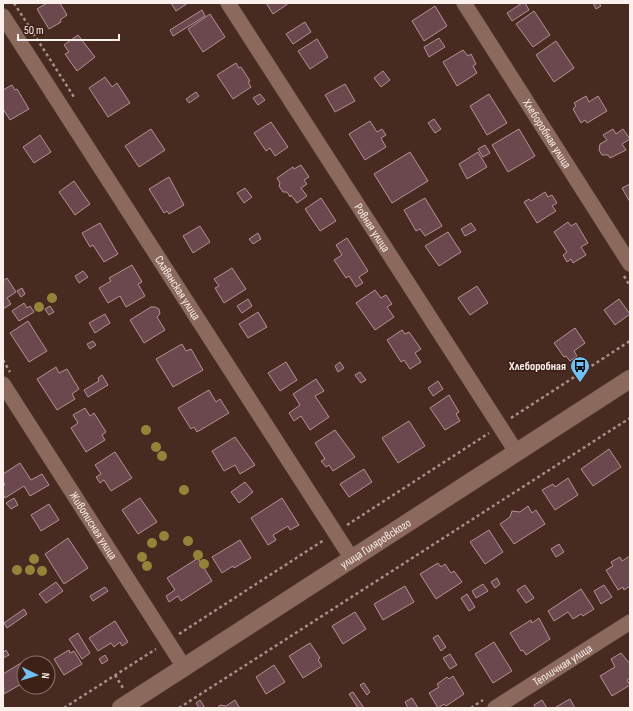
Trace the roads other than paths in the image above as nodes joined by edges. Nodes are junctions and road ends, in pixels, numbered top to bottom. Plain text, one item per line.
1 (228, 3) edge
2 (464, 3) edge
3 (3, 16) edge
4 (630, 264) edge
5 (630, 379) edge
6 (3, 384) edge
7 (518, 453) junction
8 (352, 559) junction
9 (630, 622) edge
10 (184, 667) junction
11 (121, 708) edge
12 (495, 708) edge

1 - 7 street, Ровная улица
2 - 4 street, Хлеборобная улица
3 - 8 street, Славянская улица
5 - 7 street, улица Гиляровского
6 - 10 street, Живописная улица
7 - 8 street, улица Гиляровского
8 - 10 street, улица Гиляровского
9 - 12 street, Тепличная улица
10 - 11 street, улица Гиляровского

